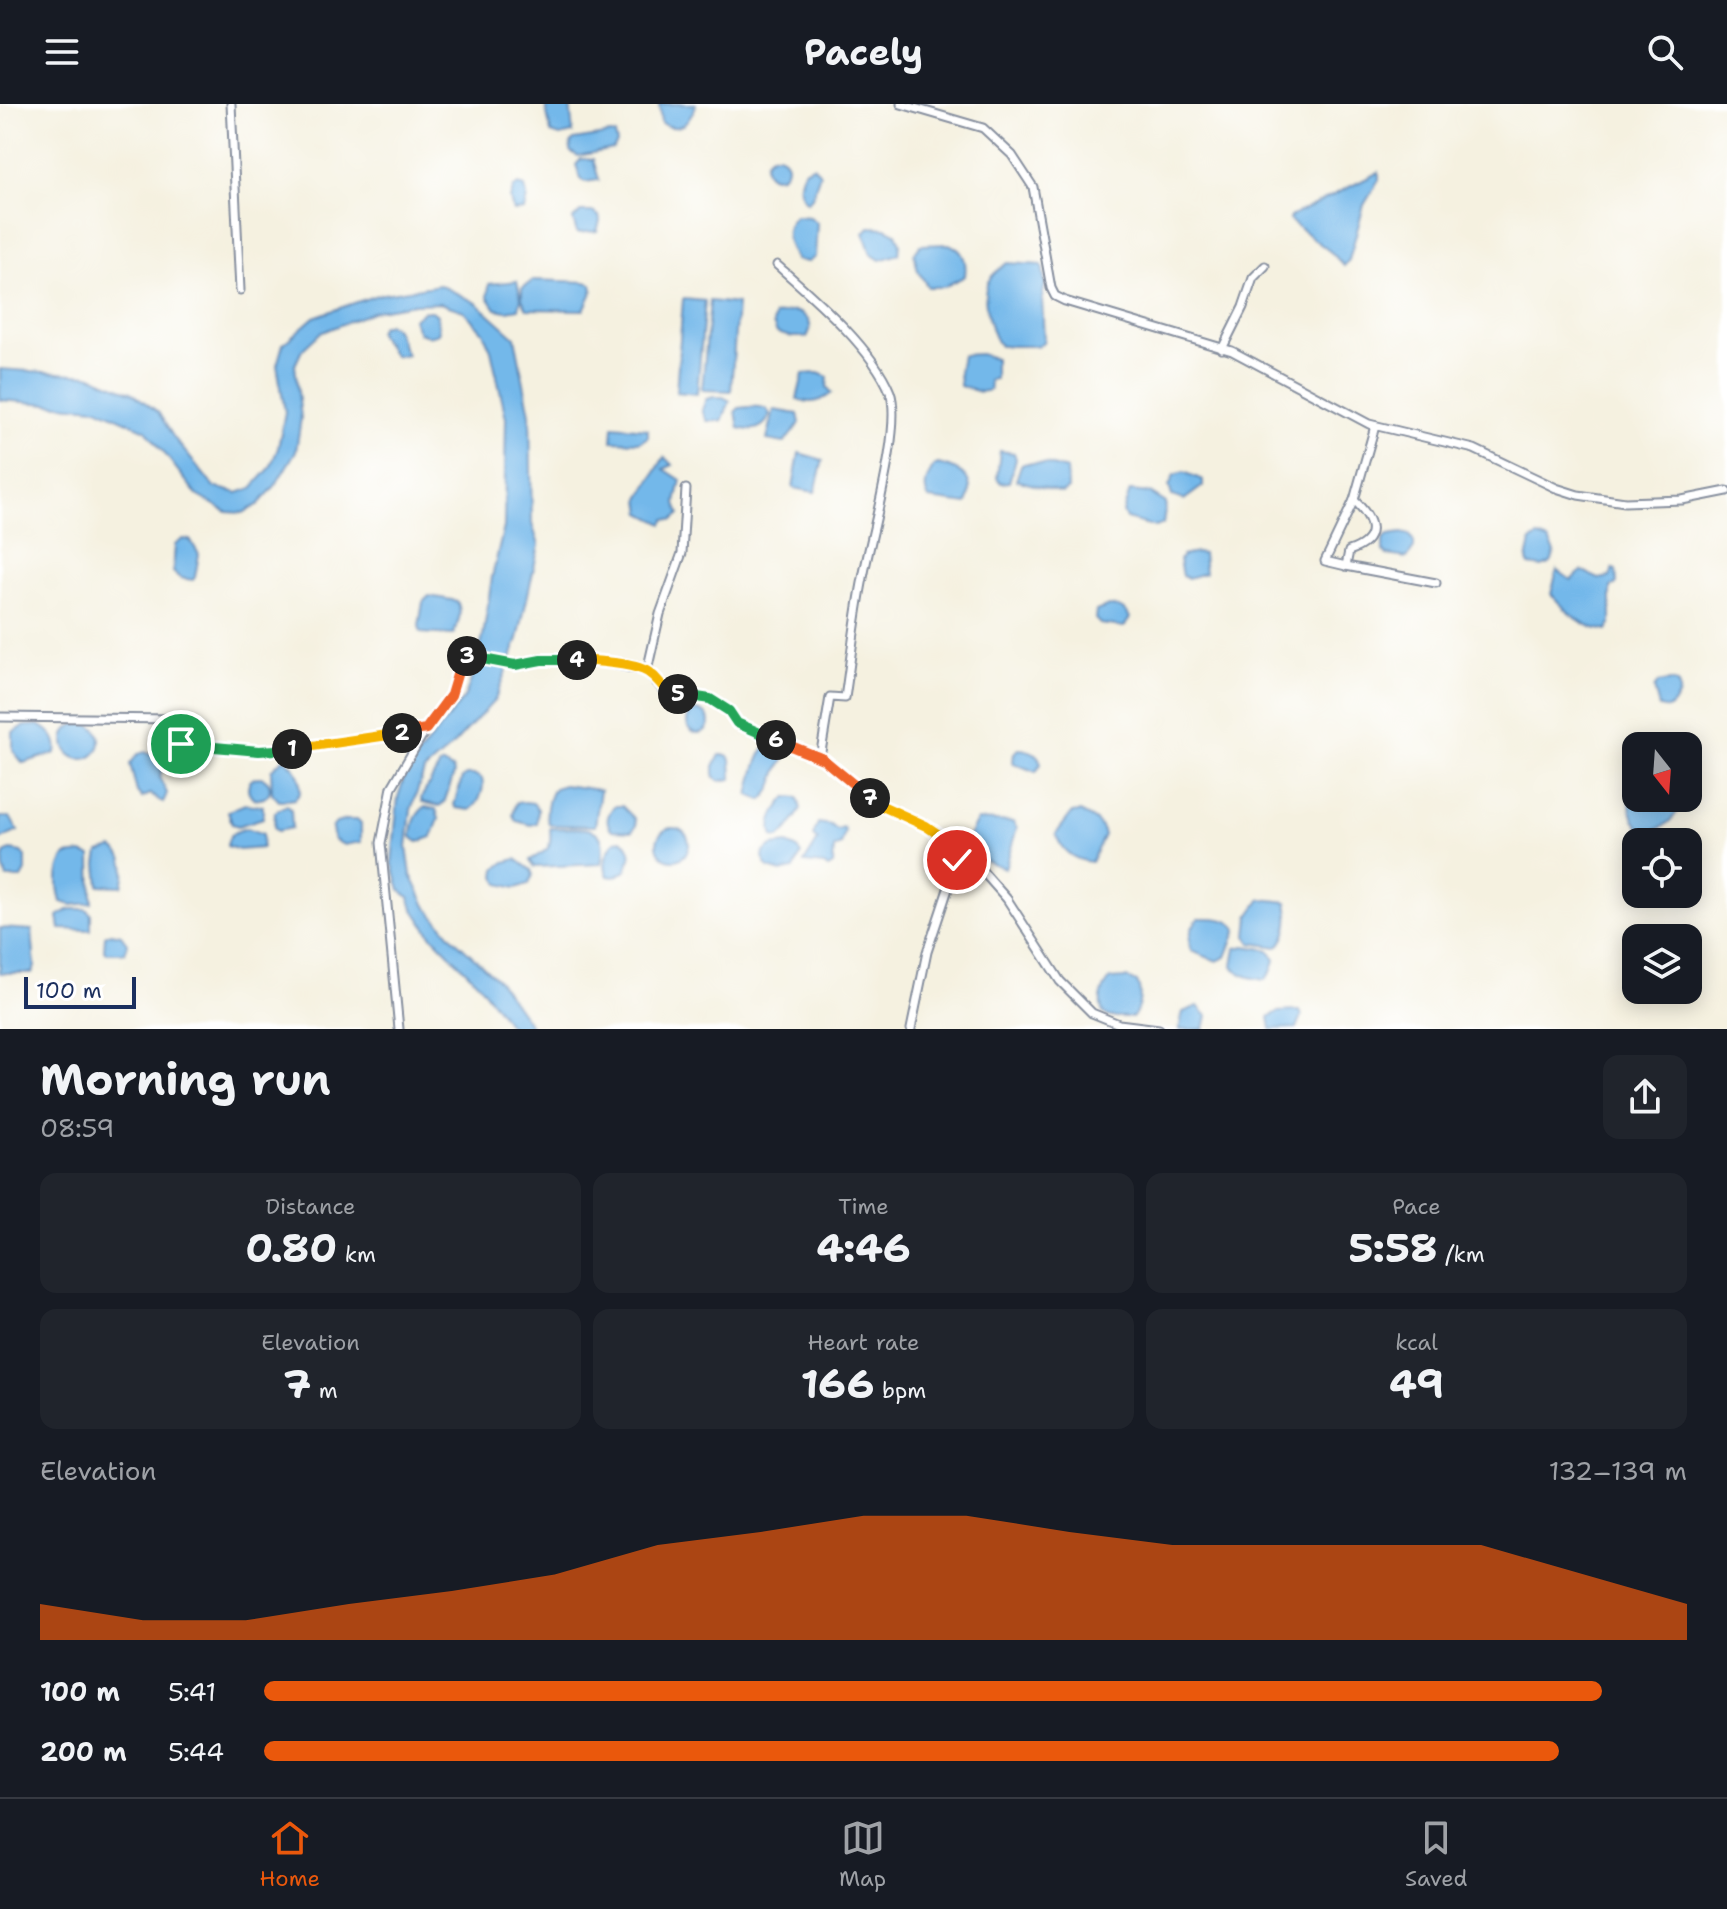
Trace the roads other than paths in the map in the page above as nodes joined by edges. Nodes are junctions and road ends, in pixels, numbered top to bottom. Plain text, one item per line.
1 (231, 104) edge
2 (901, 104) edge
3 (777, 265) dead end
4 (1265, 266) dead end
5 (240, 290) dead end
6 (1222, 349) junction
7 (1375, 426) junction
8 (686, 489) dead end
9 (1727, 491) edge
10 (1354, 500) junction
11 (1346, 566) junction
12 (1436, 583) dead end
13 (647, 671) junction
14 (0, 717) edge
15 (426, 729) junction
16 (820, 758) junction
17 (961, 850) junction
18 (399, 1029) edge
19 (911, 1029) edge
20 (1159, 1029) edge

1 - 5 street
2 - 6 street
3 - 16 street
4 - 6 street
6 - 7 street
7 - 9 street
7 - 10 street
8 - 13 street
10 - 11 street
10 - 11 street
11 - 12 street
13 - 15 street
13 - 16 street
14 - 15 street
15 - 18 street
16 - 17 street
17 - 19 street
17 - 20 street

